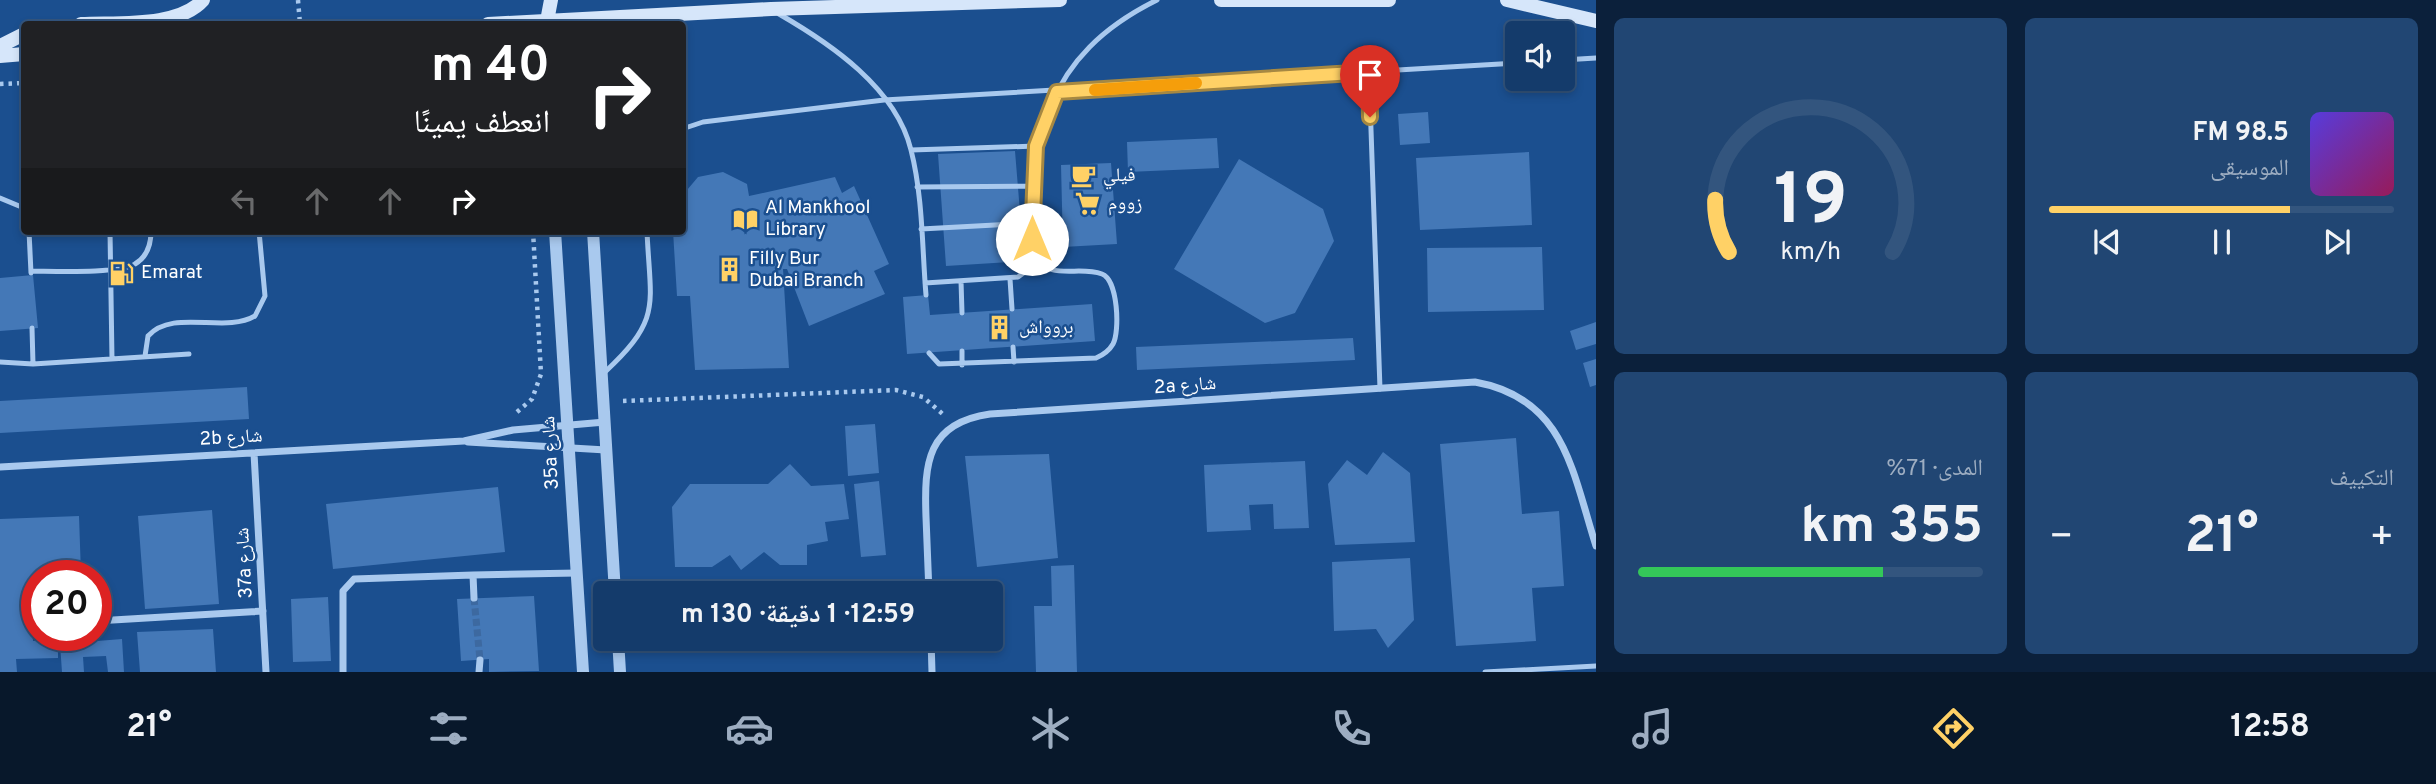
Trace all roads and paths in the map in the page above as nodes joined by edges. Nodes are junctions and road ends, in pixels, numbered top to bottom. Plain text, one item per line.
1 (203, 0) edge
2 (298, 0) edge
3 (551, 0) edge
4 (1060, 0) edge
5 (1157, 0) edge
6 (1221, 0) edge
7 (1389, 0) edge
8 (1507, 0) edge
9 (1271, 1) edge
10 (771, 9) junction
11 (665, 14) junction
12 (134, 21) edge
13 (300, 21) edge
14 (547, 21) edge
15 (573, 21) edge
16 (656, 21) edge
17 (1596, 21) edge
18 (21, 36) edge
19 (0, 46) edge
20 (21, 54) edge
21 (0, 56) edge
22 (1596, 58) edge
23 (1575, 59) edge
24 (1505, 64) edge
25 (1369, 72) junction
26 (21, 83) edge
27 (0, 84) edge
28 (1057, 92) junction
29 (884, 100) junction
30 (686, 128) edge
31 (1036, 146) junction
32 (911, 150) junction
33 (1033, 186) junction
34 (917, 187) junction
35 (0, 198) edge
36 (21, 207) edge
37 (1032, 223) junction
38 (921, 229) junction
39 (29, 235) edge
40 (110, 235) edge
41 (151, 235) edge
42 (259, 235) edge
43 (533, 235) edge
44 (555, 235) edge
45 (593, 235) edge
46 (647, 235) edge
47 (1033, 255) junction
48 (111, 269) junction
49 (1010, 279) junction
50 (961, 281) junction
51 (925, 283) junction
52 (926, 295) dead end
53 (1012, 309) dead end
54 (961, 313) dead end
55 (32, 328) dead end
56 (1013, 347) dead end
57 (962, 351) dead end
58 (929, 353) dead end
59 (190, 354) dead end
60 (145, 356) junction
61 (112, 359) junction
62 (0, 362) edge
63 (1014, 362) junction
64 (33, 364) junction
65 (962, 365) junction
66 (602, 374) junction
67 (1380, 389) junction
68 (604, 402) junction
69 (512, 415) dead end
70 (606, 422) junction
71 (569, 424) junction
72 (952, 426) junction
73 (464, 441) junction
74 (570, 448) junction
75 (607, 450) junction
76 (254, 453) junction
77 (0, 467) edge
78 (1596, 546) edge
79 (578, 573) junction
80 (473, 575) junction
81 (614, 581) edge
82 (928, 581) edge
83 (474, 598) tunnel mouth
84 (263, 611) junction
85 (112, 620) edge
86 (619, 651) edge
87 (931, 651) edge
88 (480, 660) tunnel mouth
89 (1596, 666) edge
90 (266, 672) edge
91 (343, 672) edge
92 (479, 672) edge
93 (583, 672) edge
94 (620, 672) edge
95 (932, 672) edge
96 (1485, 672) edge

1 - 12 main road
2 - 13 path
3 - 14 main road
4 - 10 main road
5 - 28 lane
6 - 9 main road
7 - 9 main road
8 - 17 main road
10 - 11 main road
10 - 29 lane
11 - 15 main road
11 - 16 street
18 - 19 main road
20 - 21 main road
22 - 23 lane
24 - 25 lane
25 - 28 lane
25 - 67 lane
26 - 27 path
28 - 29 lane
28 - 31 lane
29 - 30 lane
29 - 32 lane
31 - 32 lane
31 - 33 lane
32 - 34 lane
33 - 34 lane
33 - 37 lane
34 - 38 lane
35 - 36 lane
37 - 38 lane
37 - 47 lane
38 - 51 lane
39 - 48 lane
40 - 48 lane
41 - 48 lane
42 - 60 lane
43 - 69 path
44 - 71 street, 35a شارع
45 - 66 street
46 - 66 lane
47 - 49 lane
47 - 63 lane
48 - 61 lane
49 - 50 lane
49 - 53 lane
50 - 51 lane
50 - 54 lane
51 - 52 lane
55 - 64 lane
56 - 63 lane
57 - 65 lane
58 - 65 lane
59 - 60 lane
60 - 61 lane
61 - 64 lane
62 - 64 lane
63 - 65 lane
66 - 68 street
67 - 72 street, 2a شارع
67 - 78 street, 2a شارع
68 - 70 street
68 - 72 path
70 - 71 street, 2b شارع
70 - 75 street
71 - 73 street, 2b شارع
71 - 74 street, 35a شارع
72 - 82 street
73 - 74 street, 2b شارع
73 - 76 street, 2b شارع
74 - 75 street, 2b شارع
74 - 79 street, 35a شارع
75 - 81 street
76 - 77 street, 2b شارع
76 - 84 street, 37a شارع
79 - 80 street
79 - 93 street, 35a شارع
80 - 83 street
80 - 91 street
84 - 85 street
84 - 90 street, 37a شارع
86 - 94 street
87 - 95 street
88 - 92 street
89 - 96 lane

